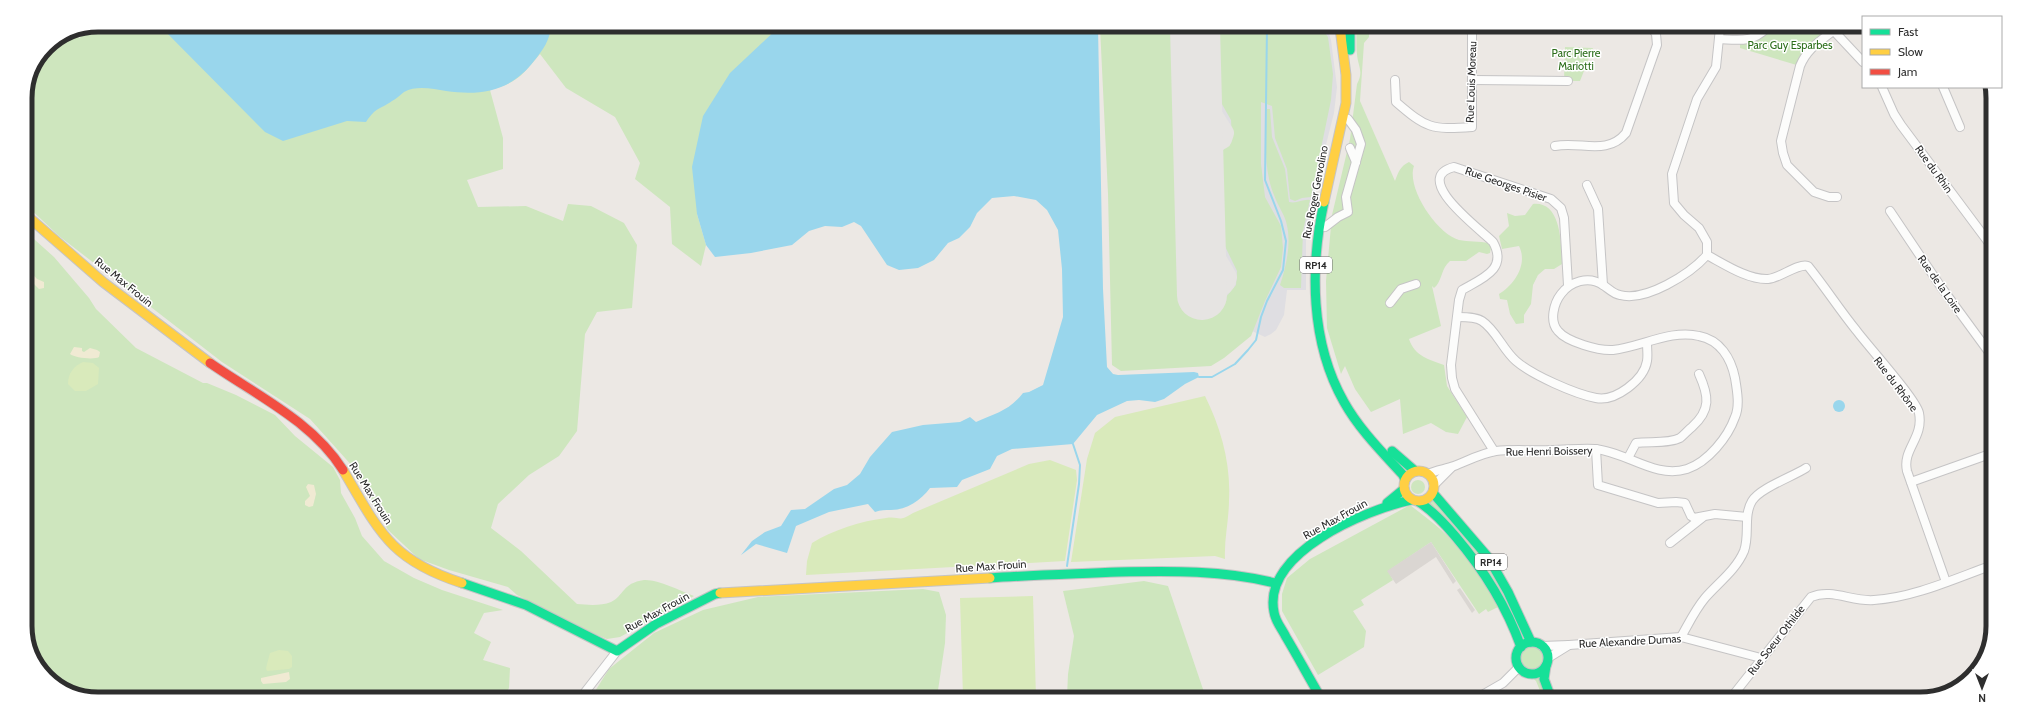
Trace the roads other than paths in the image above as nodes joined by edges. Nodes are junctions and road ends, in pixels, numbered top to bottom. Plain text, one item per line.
1 (1340, 32) edge
2 (1350, 32) edge
3 (1472, 32) edge
4 (1655, 32) edge
5 (1720, 32) edge
6 (1763, 32) edge
7 (1830, 32) edge
8 (1834, 32) edge
9 (1719, 39) junction
10 (1862, 61) edge
11 (1395, 80) dead end
12 (1473, 80) junction
13 (1568, 81) dead end
14 (1882, 88) edge
15 (1943, 88) edge
16 (1348, 119) junction
17 (1960, 127) dead end
18 (1555, 146) dead end
19 (1350, 148) dead end
20 (1356, 162) junction
21 (1587, 185) dead end
22 (1837, 197) dead end
23 (1890, 211) dead end
24 (32, 221) edge
25 (1325, 227) junction
26 (1986, 239) edge
27 (1707, 255) junction
28 (1416, 284) dead end
29 (1603, 284) junction
30 (1568, 285) junction
31 (1390, 302) dead end
32 (1458, 317) junction
33 (1647, 343) junction
34 (1986, 348) edge
35 (1699, 374) dead end
36 (1596, 449) junction
37 (1494, 452) junction
38 (1986, 455) edge
39 (1628, 458) junction
40 (1451, 467) junction
41 (1806, 468) dead end
42 (1415, 472) junction
43 (1428, 474) junction
44 (1911, 482) junction
45 (1404, 484) junction
46 (1433, 489) junction
47 (1415, 501) junction
48 (1383, 506) junction
49 (1705, 516) junction
50 (1747, 517) junction
51 (1670, 543) dead end
52 (1986, 567) edge
53 (1946, 582) junction
54 (1275, 583) junction
55 (1681, 637) junction
56 (1531, 642) junction
57 (1569, 645) junction
58 (1542, 646) junction
59 (1521, 647) junction
60 (617, 651) junction
61 (1761, 658) junction
62 (1547, 662) junction
63 (1519, 667) junction
64 (1527, 673) junction
65 (585, 692) edge
66 (1318, 692) edge
67 (1487, 692) edge
68 (1540, 692) edge
69 (1549, 692) edge
70 (1735, 692) edge

1 - 45 main road, Rue Roger Gervolino / RP14
2 - 16 main road, Rue Roger Gervolino / RP14
3 - 12 street, Rue Louis Moreau
4 - 18 street
5 - 9 street
6 - 9 street
7 - 22 street
8 - 10 street
9 - 27 street
11 - 12 street, Rue Louis Moreau
12 - 13 street
14 - 26 street, Rue du Rhin
15 - 17 street
16 - 20 street
16 - 25 main road, Rue Roger Gervolino / RP14
19 - 20 street
20 - 25 street
21 - 29 street
23 - 34 street, Rue de la Loire
24 - 60 main road, Rue Max Frouin
25 - 42 main road, Rue Roger Gervolino / RP14
27 - 29 street
27 - 44 street, Rue du Rhône
28 - 31 street
29 - 30 street
30 - 32 street, Rue Georges Pisier
30 - 33 street, Rue Henri Boissery
32 - 33 street
32 - 37 street, Rue Georges Pisier
33 - 39 street, Rue Henri Boissery
35 - 39 street
36 - 37 street, Rue Henri Boissery
36 - 39 street, Rue Henri Boissery
36 - 49 street
37 - 40 street, Rue Henri Boissery
38 - 44 street
40 - 43 street, Rue Henri Boissery
40 - 46 street, Rue Henri Boissery
41 - 50 street
42 - 43 main road
42 - 45 main road
43 - 46 main road
44 - 53 street, Rue du Rhône
45 - 47 main road
45 - 48 main road, Rue Max Frouin
46 - 47 main road
46 - 56 main road, RP14
47 - 48 main road, Rue Max Frouin
47 - 59 main road, RP14
48 - 54 main road, Rue Max Frouin
49 - 50 street
49 - 51 street
50 - 55 street
52 - 53 street
53 - 61 street, Rue Soeur Othilde
54 - 60 main road, Rue Max Frouin
54 - 66 main road
55 - 57 street, Rue Alexandre Dumas
55 - 61 street, Rue Alexandre Dumas
56 - 58 main road
56 - 59 main road
57 - 58 street, Rue Alexandre Dumas
57 - 62 street, Rue Alexandre Dumas
58 - 62 main road
59 - 63 main road
60 - 65 street
61 - 70 street, Rue Soeur Othilde
62 - 64 main road
62 - 69 main road
63 - 64 main road
63 - 67 street
64 - 68 main road

